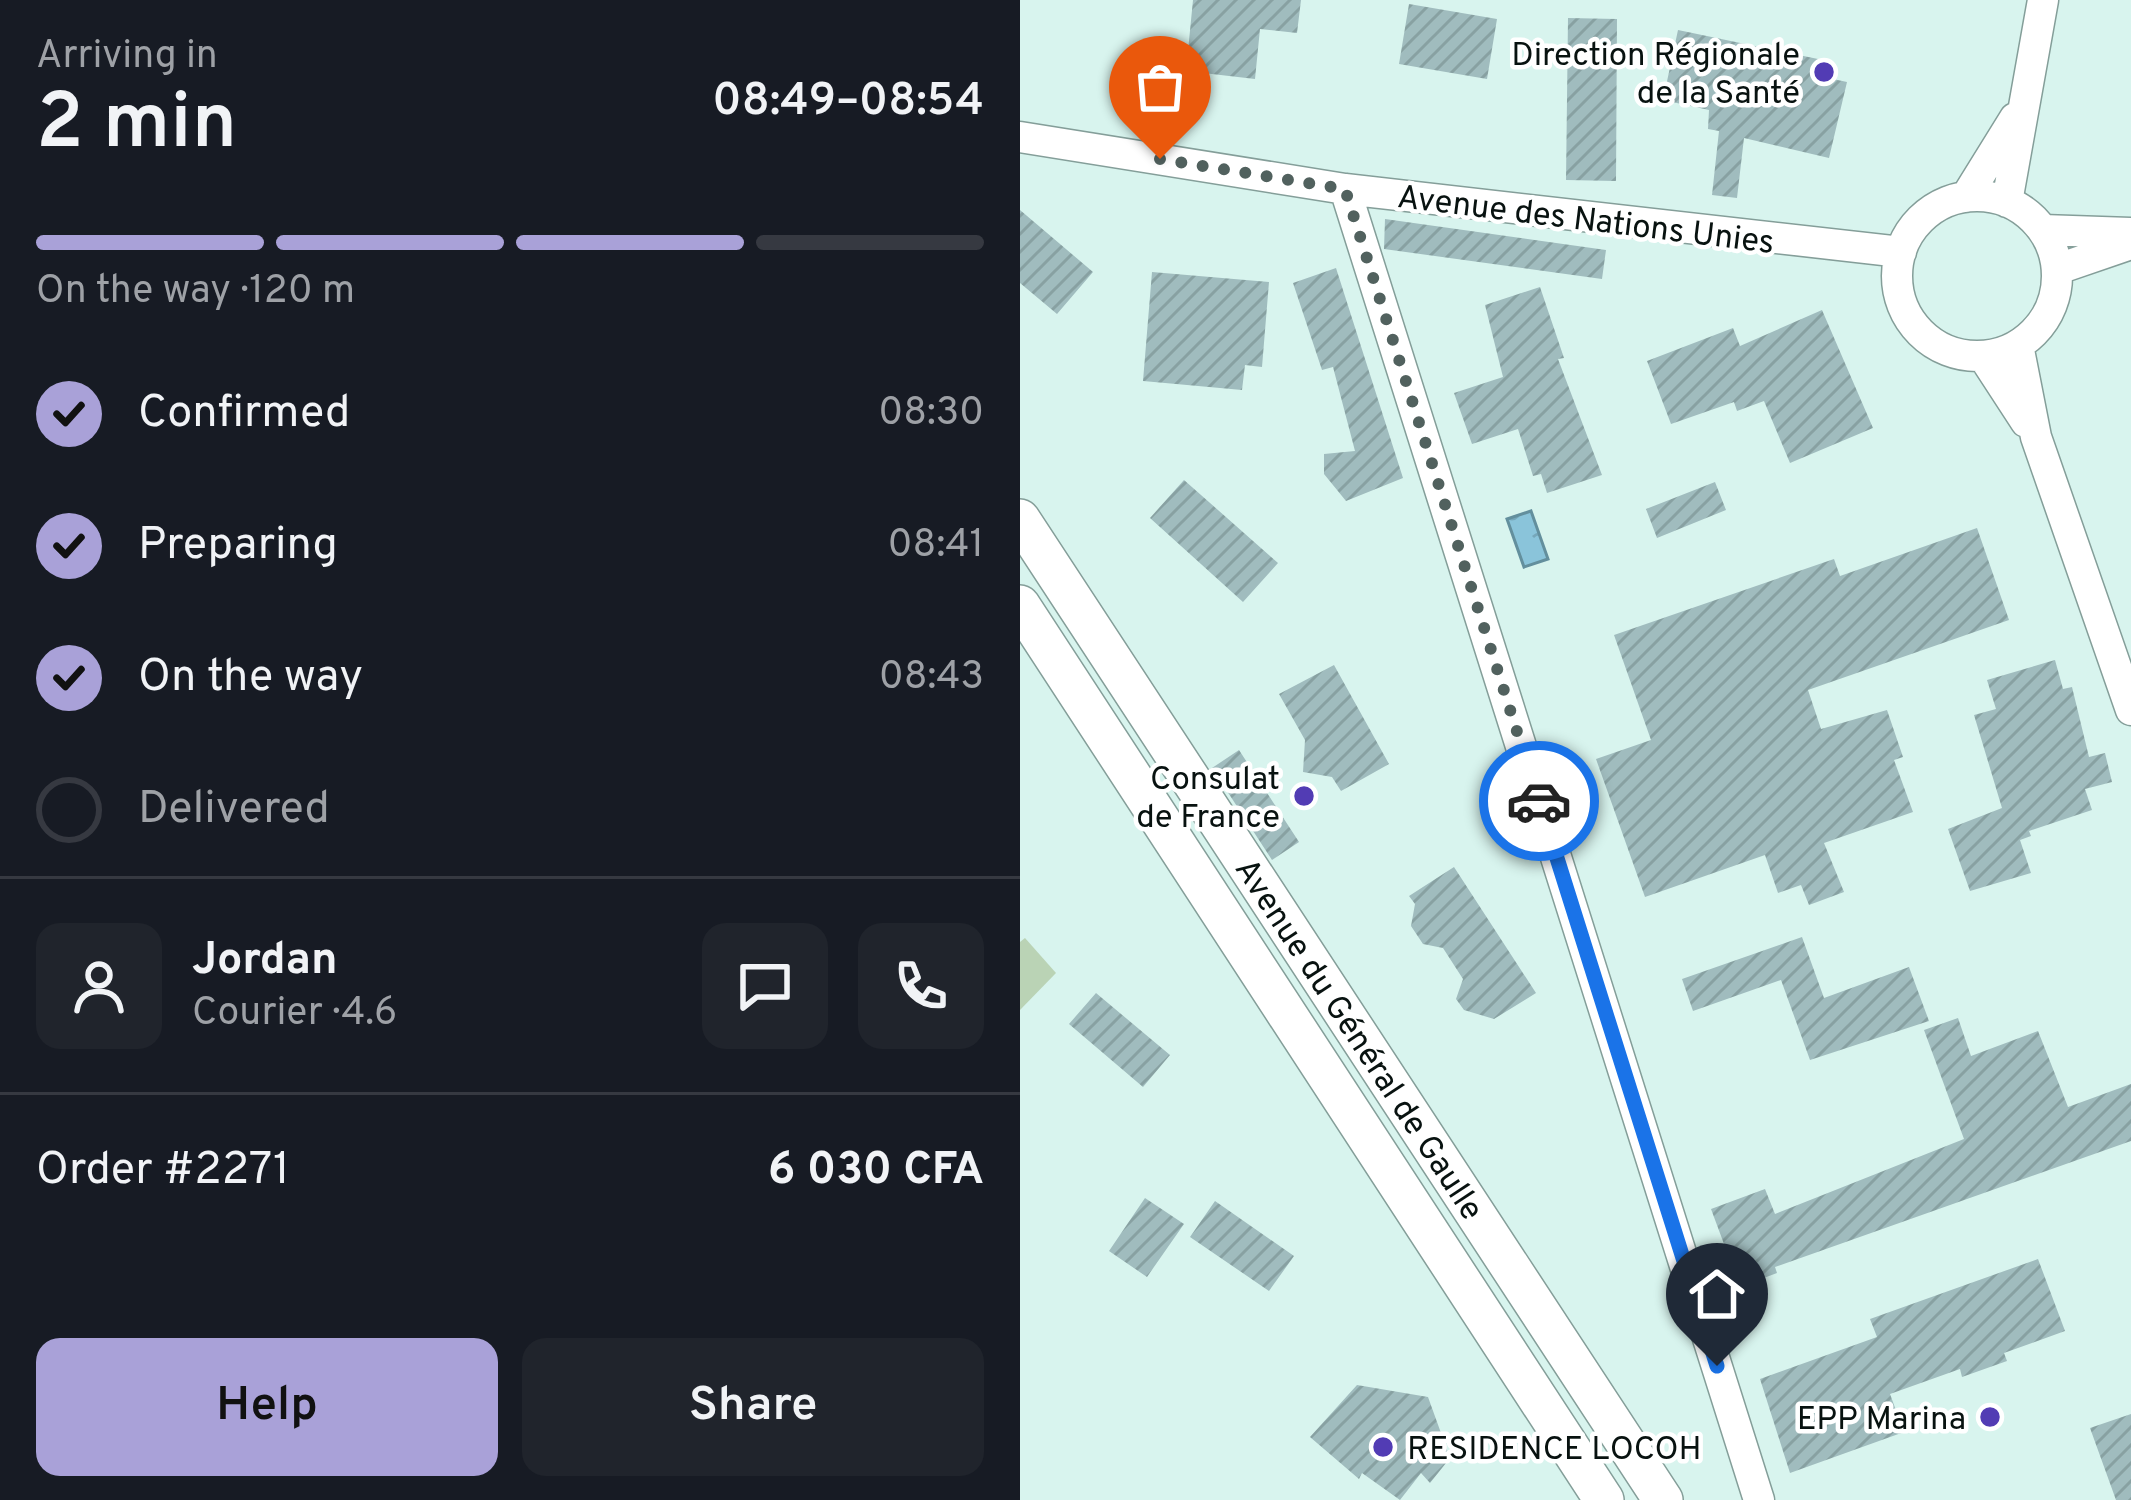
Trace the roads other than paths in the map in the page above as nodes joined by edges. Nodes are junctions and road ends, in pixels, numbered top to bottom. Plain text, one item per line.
1 (2043, 0) edge
2 (2021, 108) junction
3 (1020, 137) edge
4 (1345, 189) junction
5 (1966, 197) junction
6 (2007, 202) junction
7 (2043, 230) junction
8 (2131, 232) edge
9 (2131, 244) edge
10 (1899, 266) junction
11 (2057, 269) junction
12 (2018, 345) junction
13 (1983, 356) junction
14 (2036, 437) junction
15 (1020, 519) edge
16 (1020, 605) edge
17 (2131, 710) edge
18 (1185, 772) junction
19 (1150, 800) junction
20 (1233, 847) junction
21 (1197, 873) junction
22 (1604, 1500) edge
23 (1663, 1500) edge
24 (1759, 1500) edge

1 - 2 street
2 - 5 street
2 - 6 street
3 - 4 street, Avenue des Nations Unies
4 - 10 street, Avenue des Nations Unies
4 - 24 street
5 - 6 street
5 - 10 street
6 - 7 street
7 - 8 street
7 - 11 street
9 - 11 street
10 - 13 street
11 - 12 street
12 - 13 street
12 - 14 street
13 - 14 street
14 - 17 street
15 - 18 street, Avenue du Général de Gaulle
16 - 19 street, Avenue du Général de Gaulle
18 - 19 street
18 - 20 street, Avenue du Général de Gaulle
19 - 21 street, Avenue du Général de Gaulle
20 - 21 street
20 - 23 street, Avenue du Général de Gaulle
21 - 22 street, Avenue du Général de Gaulle

